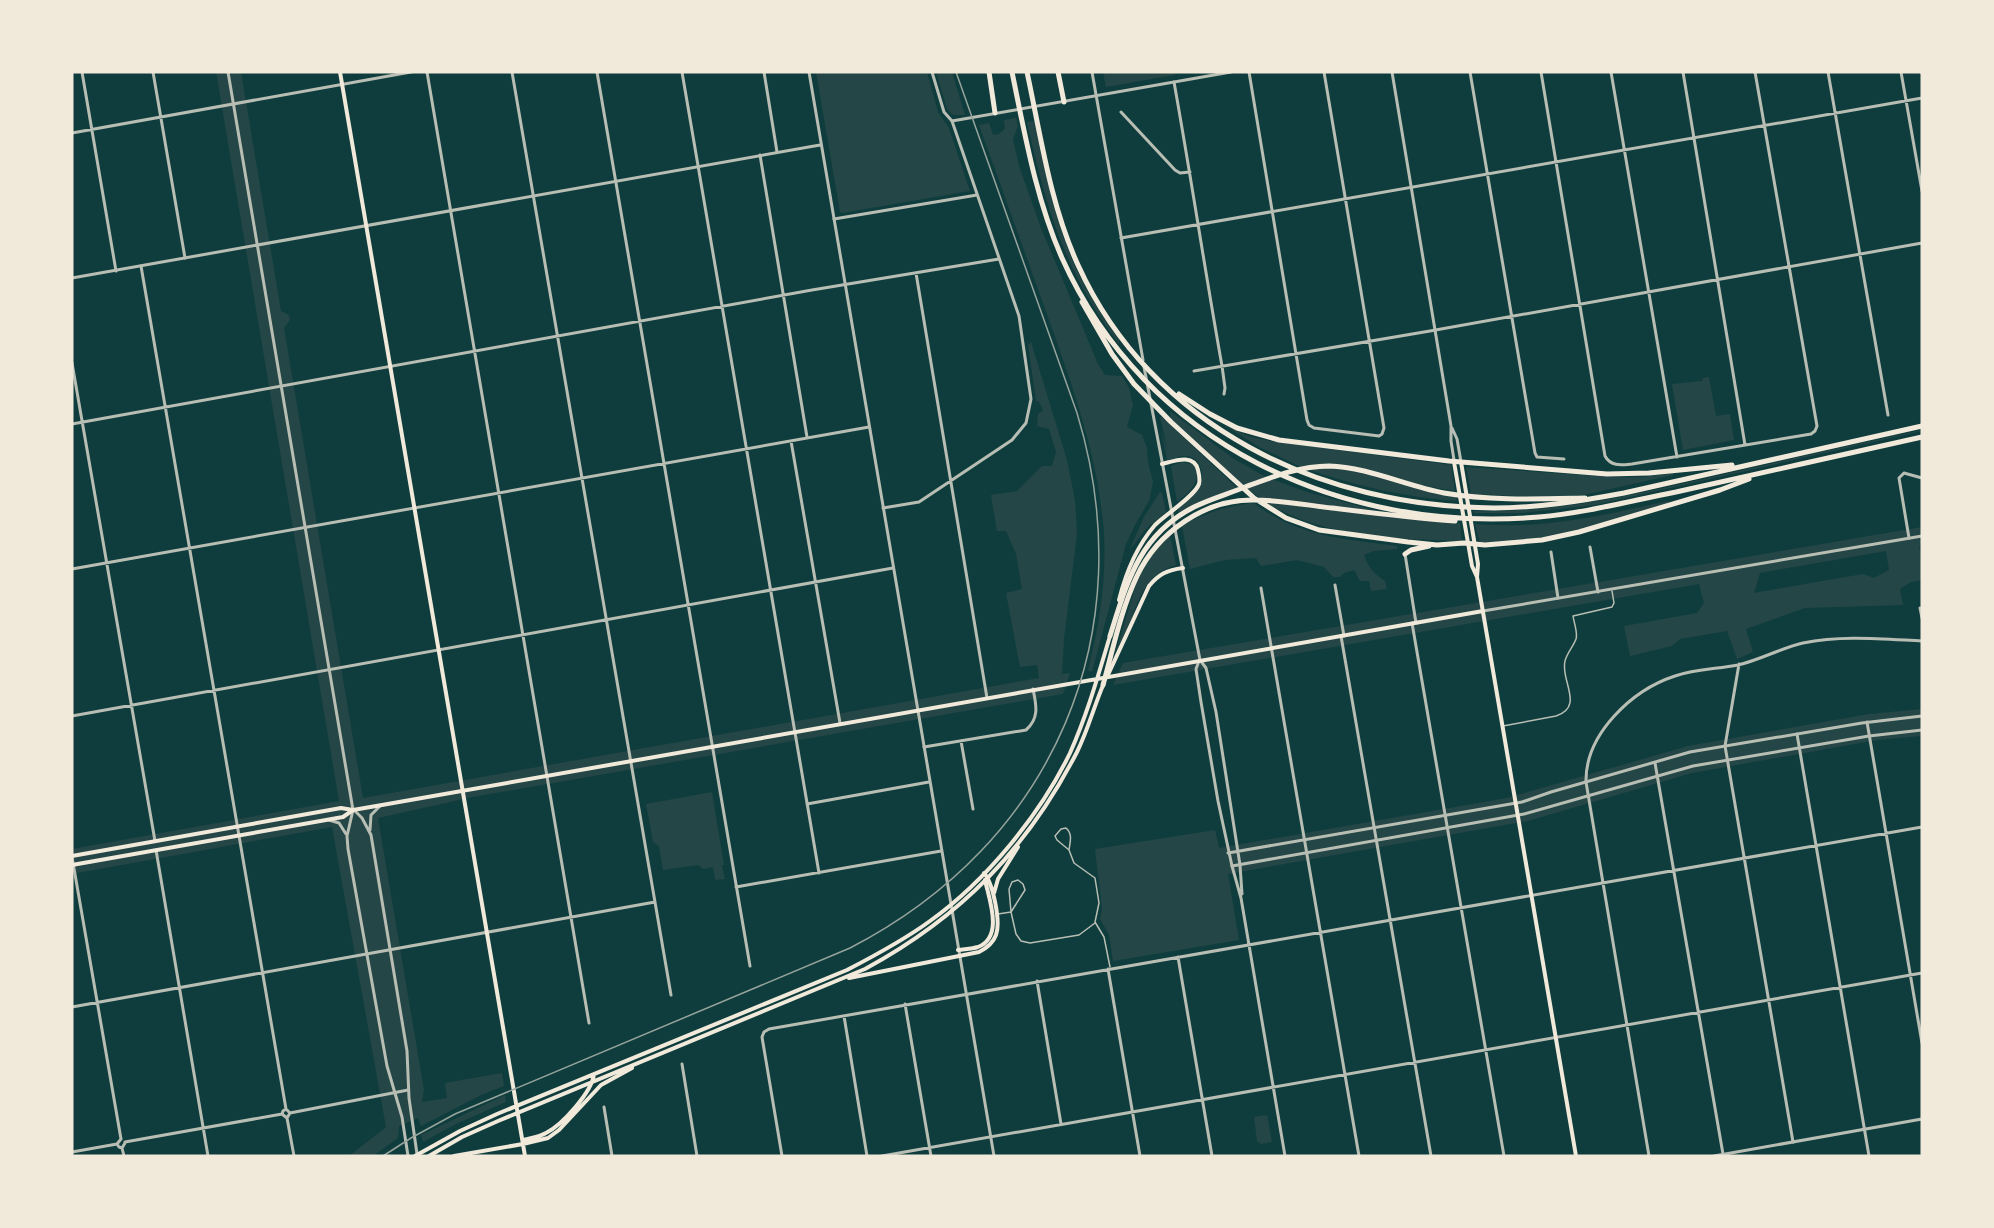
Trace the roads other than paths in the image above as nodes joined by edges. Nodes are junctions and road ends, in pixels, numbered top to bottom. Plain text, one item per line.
1 (82, 72) edge
2 (153, 72) edge
3 (228, 72) edge
4 (340, 72) edge
5 (411, 72) edge
6 (427, 72) edge
7 (512, 72) edge
8 (597, 72) edge
9 (682, 72) edge
10 (764, 72) edge
11 (809, 72) edge
12 (932, 72) edge
13 (989, 72) edge
14 (1012, 72) edge
15 (1027, 72) edge
16 (1058, 72) edge
17 (1092, 72) edge
18 (1231, 72) edge
19 (1249, 72) edge
20 (1324, 72) edge
21 (1392, 72) edge
22 (1470, 72) edge
23 (1541, 72) edge
24 (1611, 72) edge
25 (1683, 72) edge
26 (1755, 72) edge
27 (1828, 72) edge
28 (1901, 72) edge
29 (1919, 72) edge
30 (1211, 74) edge
31 (1922, 74) edge
32 (1174, 82) junction
33 (342, 84) junction
34 (1096, 96) junction
35 (1922, 98) edge
36 (1906, 100) junction
37 (1064, 102) junction
38 (234, 103) junction
39 (1121, 112) dead end
40 (995, 113) junction
41 (1835, 113) junction
42 (161, 116) junction
43 (952, 121) junction
44 (1765, 125) junction
45 (92, 129) junction
46 (72, 133) edge
47 (1694, 138) junction
48 (821, 145) junction
49 (1625, 150) junction
50 (777, 152) junction
51 (760, 155) junction
52 (1557, 162) junction
53 (698, 166) junction
54 (1190, 172) junction
55 (1486, 174) junction
56 (616, 181) junction
57 (1411, 188) junction
58 (1922, 191) edge
59 (978, 195) junction
60 (534, 196) junction
61 (1344, 199) junction
62 (451, 211) junction
63 (1272, 212) junction
64 (834, 219) junction
65 (366, 225) junction
66 (1198, 225) junction
67 (1121, 238) junction
68 (1922, 243) edge
69 (257, 245) junction
70 (1860, 254) junction
71 (185, 258) junction
72 (999, 259) junction
73 (141, 266) junction
74 (1790, 267) junction
75 (116, 271) junction
76 (915, 273) junction
77 (72, 278) edge
78 (1718, 279) junction
79 (1073, 281) junction
80 (844, 285) junction
81 (1648, 292) junction
82 (783, 296) junction
83 (1580, 304) junction
84 (722, 307) junction
85 (1512, 316) junction
86 (641, 322) junction
87 (1436, 330) junction
88 (557, 337) junction
89 (1369, 342) junction
90 (475, 352) junction
91 (1296, 354) junction
92 (72, 363) edge
93 (1222, 366) junction
94 (390, 367) junction
95 (1194, 371) dead end
96 (1164, 385) junction
97 (281, 386) junction
98 (1224, 394) dead end
99 (164, 408) junction
100 (1888, 415) dead end
101 (82, 423) junction
102 (72, 424) edge
103 (1451, 426) junction
104 (1922, 426) edge
105 (869, 427) junction
106 (1922, 437) edge
107 (807, 438) junction
108 (791, 441) junction
109 (1746, 445) junction
110 (746, 449) junction
111 (1677, 457) junction
112 (1564, 459) dead end
113 (1458, 462) junction
114 (664, 464) junction
115 (1162, 464) junction
116 (1749, 465) junction
117 (1767, 472) junction
118 (582, 478) junction
119 (1922, 478) edge
120 (951, 481) junction
121 (499, 494) junction
122 (1602, 497) junction
123 (415, 508) junction
124 (883, 508) junction
125 (1519, 518) junction
126 (306, 528) junction
127 (1922, 536) edge
128 (1909, 538) junction
129 (1472, 544) junction
130 (1437, 545) junction
131 (1590, 547) dead end
132 (188, 549) junction
133 (1551, 552) dead end
134 (1405, 557) joint
135 (106, 563) junction
136 (893, 568) junction
137 (1183, 568) junction
138 (72, 570) edge
139 (815, 582) junction
140 (1335, 585) dead end
141 (1261, 588) dead end
142 (1612, 589) junction
143 (770, 590) junction
144 (1598, 592) junction
145 (1558, 598) junction
146 (688, 605) junction
147 (1920, 608) dead end
148 (1483, 611) junction
149 (1922, 618) edge
150 (605, 620) junction
151 (1414, 623) junction
152 (523, 634) junction
153 (1110, 636) junction
154 (1343, 636) junction
155 (1922, 641) edge
156 (1271, 648) junction
157 (439, 650) junction
158 (1200, 660) junction
159 (1739, 664) junction
160 (330, 668) junction
161 (1102, 685) junction
162 (1033, 689) junction
163 (213, 690) junction
164 (987, 698) junction
165 (130, 705) junction
166 (918, 709) junction
167 (72, 716) edge
168 (1922, 716) edge
169 (1867, 722) junction
170 (840, 723) junction
171 (1503, 726) junction
172 (1922, 730) edge
173 (794, 732) junction
174 (1797, 734) junction
175 (1869, 736) junction
176 (961, 741) junction
177 (712, 746) junction
178 (1725, 746) junction
179 (924, 747) junction
180 (1799, 748) junction
181 (1728, 760) junction
182 (629, 761) junction
183 (1655, 763) junction
184 (548, 775) junction
185 (1658, 776) junction
186 (930, 782) junction
187 (1586, 782) junction
188 (463, 790) junction
189 (1588, 796) junction
190 (1516, 803) junction
191 (807, 804) junction
192 (382, 805) junction
193 (973, 809) dead end
194 (353, 810) junction
195 (1445, 815) junction
196 (1518, 815) junction
197 (326, 820) junction
198 (237, 826) junction
199 (1922, 827) edge
200 (1375, 828) junction
201 (1448, 828) junction
202 (1886, 833) junction
203 (239, 835) junction
204 (371, 835) junction
205 (1025, 835) junction
206 (347, 836) junction
207 (1304, 838) junction
208 (1377, 840) junction
209 (154, 841) junction
210 (1816, 846) junction
211 (156, 850) junction
212 (1069, 850) junction
213 (941, 851) junction
214 (1239, 851) junction
215 (1228, 853) junction
216 (1307, 853) junction
217 (72, 856) edge
218 (1744, 858) junction
219 (73, 865) edge
220 (1240, 865) junction
221 (1232, 866) junction
222 (1674, 870) junction
223 (819, 873) junction
224 (984, 873) junction
225 (987, 880) junction
226 (1603, 883) junction
227 (736, 887) junction
228 (1532, 895) junction
229 (993, 897) junction
230 (1241, 898) junction
231 (655, 902) junction
232 (1461, 908) junction
233 (1011, 912) junction
234 (994, 915) junction
235 (571, 917) junction
236 (1391, 920) junction
237 (1095, 922) junction
238 (487, 932) junction
239 (1320, 932) junction
240 (1249, 945) junction
241 (389, 949) junction
242 (958, 950) junction
243 (367, 953) junction
244 (959, 956) junction
245 (1178, 957) junction
246 (750, 966) dead end
247 (1109, 969) junction
248 (262, 972) junction
249 (1922, 973) edge
250 (1910, 975) junction
251 (840, 980) junction
252 (1037, 981) junction
253 (180, 987) junction
254 (1840, 987) junction
255 (966, 994) junction
256 (671, 995) dead end
257 (1769, 1000) junction
258 (97, 1002) junction
259 (905, 1005) junction
260 (72, 1006) edge
261 (1698, 1012) junction
262 (844, 1016) junction
263 (589, 1023) dead end
264 (1628, 1025) junction
265 (1556, 1037) junction
266 (1922, 1043) edge
267 (1485, 1050) junction
268 (642, 1062) junction
269 (1415, 1062) junction
270 (682, 1064) dead end
271 (594, 1074) junction
272 (1345, 1075) junction
273 (594, 1081) junction
274 (1274, 1087) junction
275 (408, 1090) junction
276 (395, 1094) junction
277 (1203, 1100) junction
278 (604, 1107) dead end
279 (286, 1109) junction
280 (1132, 1112) junction
281 (290, 1113) junction
282 (282, 1114) junction
283 (287, 1118) junction
284 (1922, 1119) edge
285 (1061, 1124) junction
286 (204, 1129) junction
287 (1864, 1130) junction
288 (991, 1137) junction
289 (121, 1139) junction
290 (125, 1142) junction
291 (523, 1142) junction
292 (1792, 1142) junction
293 (117, 1144) junction
294 (123, 1148) junction
295 (930, 1148) junction
296 (72, 1152) edge
297 (1723, 1154) junction
298 (124, 1156) edge
299 (208, 1156) edge
300 (294, 1156) edge
301 (408, 1156) edge
302 (416, 1156) edge
303 (429, 1156) edge
304 (454, 1156) edge
305 (525, 1156) edge
306 (612, 1156) edge
307 (697, 1156) edge
308 (782, 1156) edge
309 (867, 1156) edge
310 (882, 1156) edge
311 (931, 1156) edge
312 (994, 1156) edge
313 (1140, 1156) edge
314 (1212, 1156) edge
315 (1285, 1156) edge
316 (1359, 1156) edge
317 (1431, 1156) edge
318 (1504, 1156) edge
319 (1576, 1156) edge
320 (1649, 1156) edge
321 (1714, 1156) edge
322 (1869, 1156) edge

1 - 45 street
2 - 42 street
3 - 38 street
4 - 33 main road
5 - 33 street
6 - 62 street
7 - 60 street
8 - 56 street
9 - 53 street
10 - 50 street
11 - 48 street
12 - 43 street
13 - 40 highway
14 - 79 highway
15 - 96 highway
16 - 37 highway
17 - 34 street
18 - 30 street
19 - 63 street
20 - 61 street
21 - 57 street
22 - 55 street
23 - 52 street
24 - 49 street
25 - 47 street
26 - 44 street
27 - 41 street
28 - 36 street
29 - 31 lane
30 - 32 street
32 - 34 street
32 - 54 street
33 - 38 street
33 - 65 main road
34 - 37 street
34 - 67 street
35 - 36 street
36 - 41 street
36 - 58 street
37 - 40 street
38 - 42 street
38 - 69 street
39 - 54 street
40 - 43 street
41 - 44 street
41 - 70 street
42 - 45 street
42 - 71 street
43 - 59 street
44 - 47 street
44 - 74 street
45 - 46 street
45 - 75 street
47 - 49 street
47 - 78 street
48 - 50 street
48 - 64 street
49 - 52 street
49 - 81 street
50 - 51 street
51 - 53 street
51 - 82 street
52 - 55 street
52 - 83 street
53 - 56 street
53 - 84 street
54 - 66 street
55 - 57 street
55 - 85 street
56 - 60 street
56 - 86 street
57 - 61 street
57 - 87 street
59 - 64 street
59 - 72 street
60 - 62 street
60 - 88 street
61 - 63 street
61 - 89 street
62 - 65 street
62 - 90 street
63 - 66 street
63 - 91 street
64 - 80 street
65 - 69 street
65 - 94 main road
66 - 67 street
66 - 93 street
67 - 115 street
68 - 70 street
69 - 71 street
69 - 97 street
70 - 74 street
70 - 100 street
71 - 73 street
72 - 76 street
72 - 120 street
73 - 75 street
73 - 99 street
74 - 78 street
74 - 109 street
75 - 77 street
76 - 80 street
76 - 120 street
78 - 81 street
78 - 109 street
79 - 125 highway
79 - 130 highway
80 - 82 street
80 - 105 street
81 - 83 street
81 - 111 street
82 - 84 street
82 - 107 street
83 - 85 street
83 - 111 street
84 - 86 street
84 - 110 street
85 - 87 street
85 - 112 street
86 - 88 street
86 - 114 street
87 - 89 street
87 - 103 street
88 - 90 street
88 - 118 street
89 - 91 street
89 - 91 street
90 - 94 street
90 - 121 street
91 - 93 street
92 - 101 street
93 - 95 street
93 - 98 street
94 - 97 street
94 - 123 main road
96 - 113 highway
96 - 122 highway
97 - 99 street
97 - 126 street
99 - 101 street
99 - 132 street
101 - 102 street
101 - 135 street
103 - 113 street
103 - 113 street
104 - 116 highway
105 - 107 street
105 - 124 street
106 - 117 highway
107 - 108 street
108 - 110 street
108 - 139 street
109 - 111 street
110 - 114 street
110 - 143 street
113 - 116 highway
113 - 129 main road
113 - 129 main road
114 - 118 street
114 - 146 street
115 - 137 street
115 - 153 main road
116 - 122 highway
117 - 125 highway
117 - 129 highway
118 - 121 street
118 - 150 street
119 - 128 street
120 - 124 street
120 - 164 street
121 - 123 street
121 - 152 street
122 - 153 highway
123 - 126 street
123 - 157 main road
124 - 136 street
125 - 161 highway
126 - 132 street
126 - 160 street
127 - 128 street
128 - 142 street
129 - 130 highway
129 - 148 main road
130 - 134 highway
131 - 144 street
132 - 135 street
132 - 163 street
133 - 145 street
134 - 151 street
135 - 138 street
135 - 165 street
136 - 139 street
136 - 166 street
137 - 158 street
137 - 161 main road
139 - 143 street
139 - 170 street
140 - 154 street
141 - 156 street
142 - 144 street
142 - 171 lane
143 - 146 street
143 - 173 street
144 - 145 street
145 - 148 street
146 - 150 street
146 - 177 street
147 - 149 street
148 - 151 main road
148 - 171 main road
150 - 152 street
150 - 182 street
151 - 154 main road
151 - 195 street
152 - 157 street
152 - 184 street
153 - 224 main road
154 - 156 main road
154 - 200 street
155 - 159 street
156 - 158 main road
156 - 207 street
157 - 160 street
157 - 188 main road
158 - 162 main road
158 - 214 street
158 - 215 street
159 - 178 street
159 - 187 street
160 - 163 street
160 - 194 street
161 - 205 main road
162 - 164 main road
162 - 176 street
163 - 165 street
163 - 198 street
164 - 166 main road
165 - 167 street
165 - 209 street
166 - 170 main road
166 - 179 street
168 - 169 street
169 - 174 street
169 - 175 street
170 - 173 main road
171 - 190 main road
172 - 175 street
173 - 177 main road
173 - 191 street
174 - 178 street
174 - 180 street
175 - 180 street
175 - 202 street
176 - 179 street
176 - 193 street
177 - 182 main road
177 - 227 street
178 - 181 street
178 - 183 street
179 - 186 street
180 - 181 street
180 - 210 street
181 - 185 street
181 - 218 street
182 - 184 main road
182 - 231 street
183 - 185 street
183 - 187 street
184 - 188 main road
184 - 235 street
185 - 189 street
185 - 222 street
186 - 191 street
186 - 213 street
187 - 189 street
187 - 190 street
188 - 192 main road
188 - 238 main road
189 - 196 street
189 - 226 street
190 - 195 street
190 - 196 main road
191 - 223 street
192 - 194 main road
192 - 204 street
194 - 197 main road
194 - 198 main road
194 - 204 street
194 - 206 street
195 - 200 street
195 - 201 street
196 - 201 street
196 - 228 main road
197 - 203 main road
197 - 206 street
198 - 203 street
198 - 209 main road
199 - 202 street
200 - 207 street
200 - 208 street
201 - 208 street
201 - 232 street
202 - 210 street
202 - 250 street
203 - 211 main road
203 - 248 street
204 - 241 street
205 - 225 main road
205 - 229 main road
206 - 243 street
207 - 214 street
207 - 216 street
208 - 216 street
208 - 236 street
209 - 217 main road
210 - 218 street
210 - 254 street
211 - 219 main road
211 - 253 street
212 - 212 lane
212 - 237 lane
213 - 223 street
213 - 242 street
214 - 215 street
214 - 220 street
215 - 221 street
216 - 220 street
216 - 239 street
217 - 219 street
218 - 222 street
218 - 257 street
219 - 258 street
220 - 221 street
220 - 230 street
221 - 230 street
222 - 226 street
222 - 261 street
223 - 227 street
224 - 225 main road
224 - 271 main road
225 - 229 main road
225 - 234 main road
225 - 251 main road
226 - 228 street
226 - 264 street
227 - 246 street
228 - 232 street
228 - 265 main road
229 - 234 main road
230 - 240 street
231 - 235 street
231 - 256 street
232 - 236 street
232 - 267 street
233 - 233 lane
233 - 234 lane
233 - 237 lane
234 - 242 main road
234 - 244 main road
235 - 238 street
235 - 263 street
236 - 239 street
236 - 269 street
237 - 247 lane
238 - 241 street
238 - 291 main road
239 - 240 street
239 - 272 street
240 - 245 street
240 - 274 street
241 - 243 street
241 - 275 street
242 - 244 street
243 - 248 street
243 - 276 street
244 - 251 main road
244 - 255 street
245 - 247 street
245 - 277 street
247 - 252 street
247 - 280 street
248 - 253 street
248 - 279 street
249 - 250 street
250 - 254 street
250 - 266 street
251 - 268 main road
252 - 255 street
252 - 285 street
253 - 258 street
253 - 286 street
254 - 257 street
254 - 287 street
255 - 259 street
255 - 288 street
257 - 261 street
257 - 292 street
258 - 260 street
258 - 289 street
259 - 262 street
259 - 295 street
261 - 264 street
261 - 297 street
262 - 308 street
262 - 309 street
264 - 265 street
264 - 320 street
265 - 267 street
265 - 319 main road
267 - 269 street
267 - 318 street
268 - 273 main road
268 - 291 main road
269 - 272 street
269 - 317 street
270 - 307 street
271 - 273 main road
271 - 302 main road
272 - 274 street
272 - 316 street
273 - 291 main road
273 - 303 main road
274 - 277 street
274 - 315 street
275 - 276 street
275 - 302 street
276 - 281 street
276 - 301 street
277 - 280 street
277 - 314 street
278 - 306 street
279 - 281 street
279 - 282 street
280 - 285 street
280 - 313 street
281 - 283 street
282 - 283 street
282 - 286 street
283 - 300 street
284 - 287 street
285 - 288 street
286 - 290 street
286 - 299 street
287 - 292 street
287 - 322 street
288 - 295 street
288 - 312 street
289 - 290 street
289 - 293 street
290 - 294 street
291 - 304 main road
291 - 305 main road
292 - 297 street
293 - 294 street
293 - 296 street
294 - 298 street
295 - 310 street
295 - 311 street
297 - 321 street

